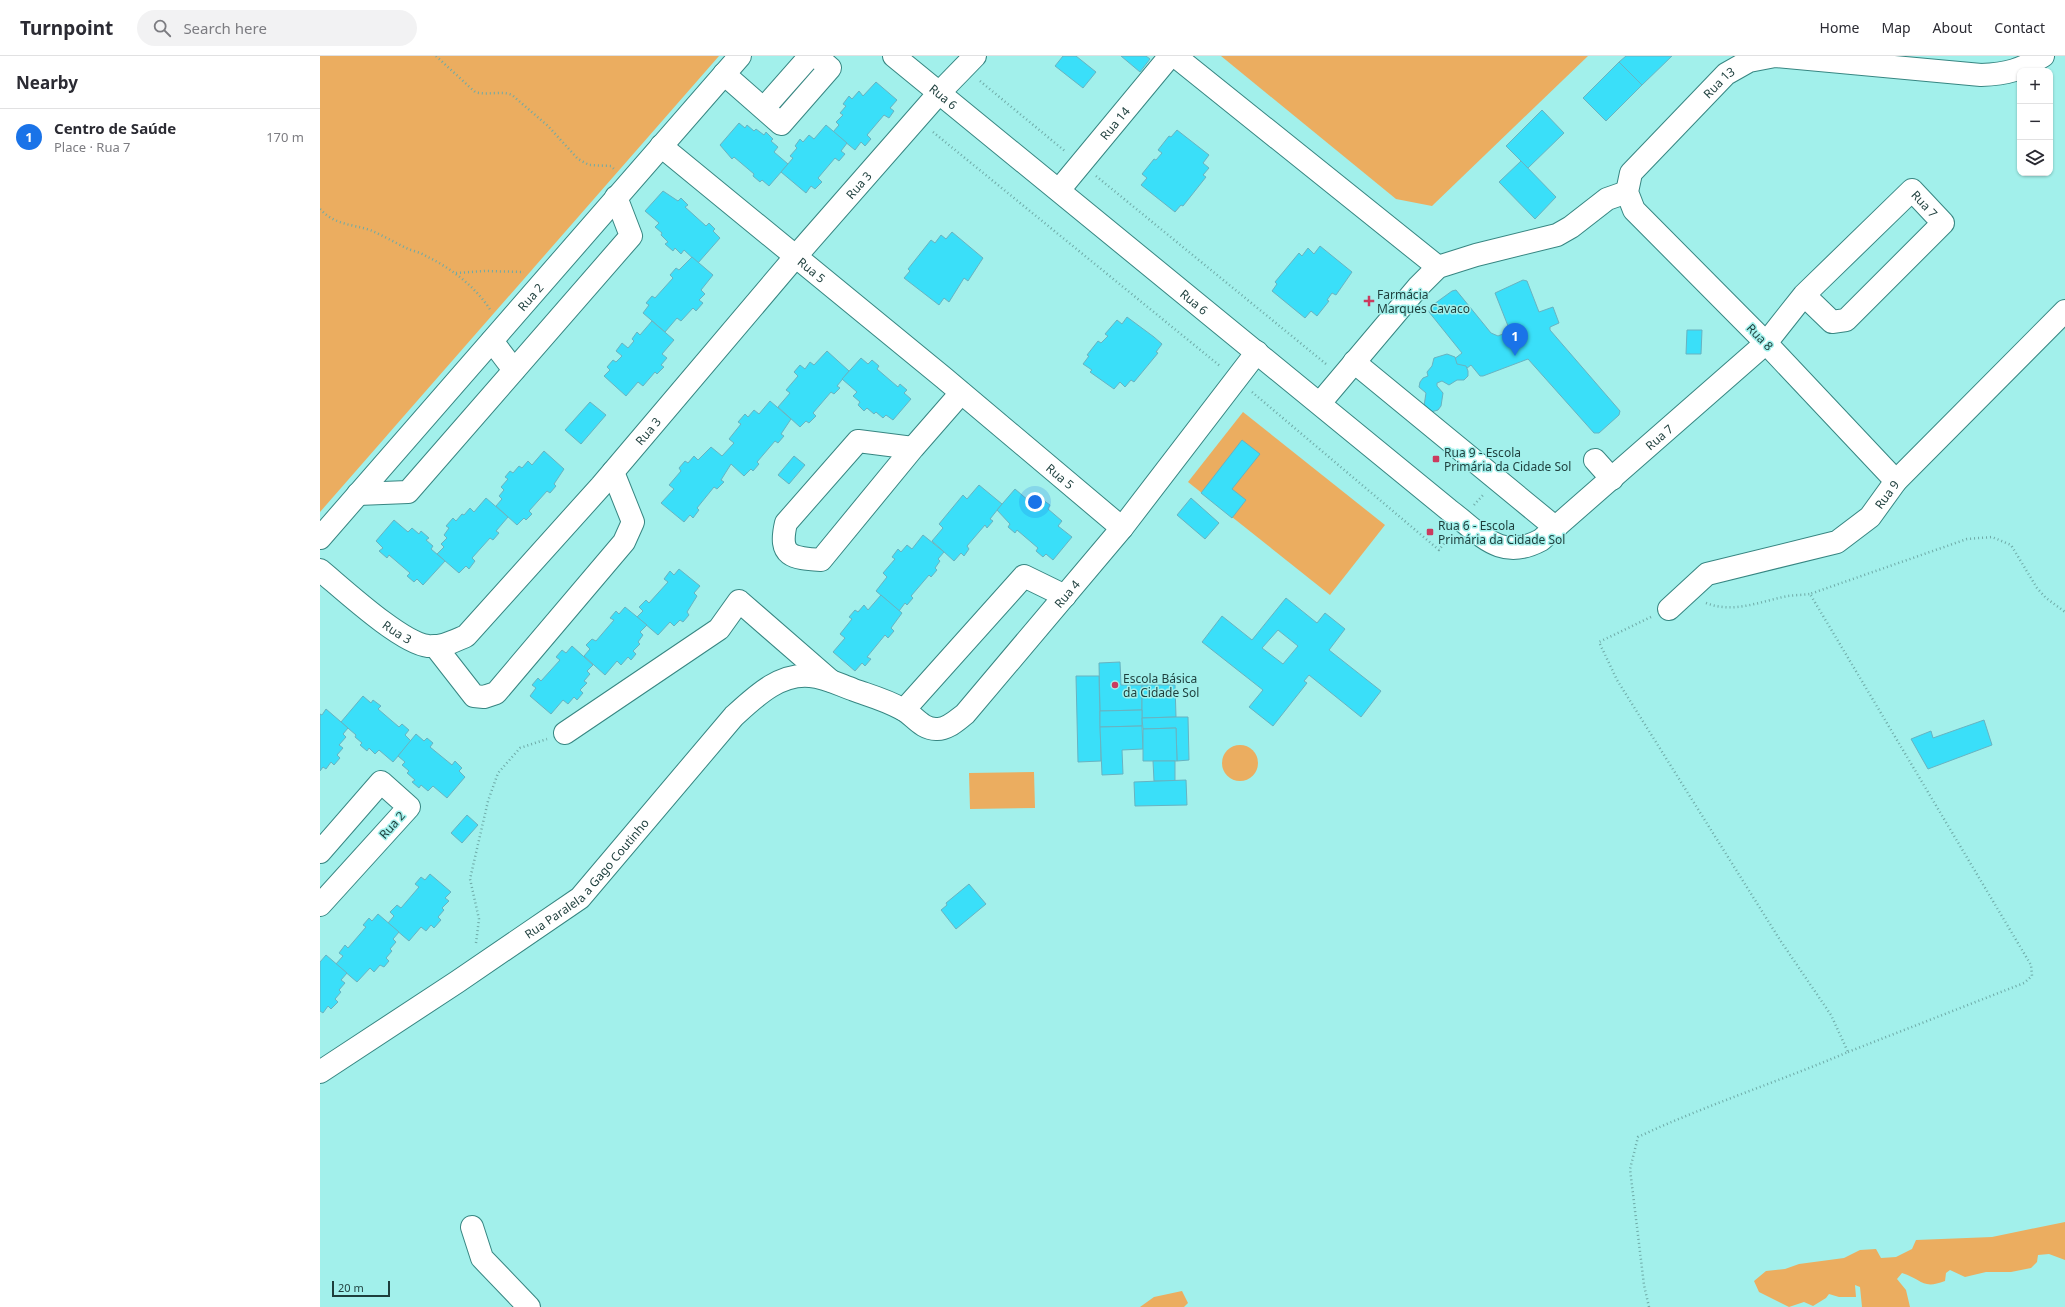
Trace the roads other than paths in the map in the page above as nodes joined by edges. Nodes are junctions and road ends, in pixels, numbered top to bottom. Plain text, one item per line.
1 (740, 56) edge
2 (810, 56) edge
3 (816, 56) edge
4 (894, 56) edge
5 (975, 56) edge
6 (1170, 56) edge
7 (1175, 56) edge
8 (2043, 56) edge
9 (724, 74) junction
10 (939, 93) junction
11 (764, 108) junction
12 (662, 146) junction
13 (1059, 190) junction
14 (1627, 192) junction
15 (616, 197) junction
16 (796, 256) junction
17 (1438, 267) junction
18 (1804, 295) junction
19 (2065, 311) edge
20 (492, 341) junction
21 (1766, 343) junction
22 (1257, 352) junction
23 (1354, 362) junction
24 (514, 370) junction
25 (961, 393) junction
26 (1320, 403) junction
27 (912, 448) junction
28 (1595, 460) dead end
29 (613, 472) junction
30 (1612, 479) junction
31 (1896, 481) junction
32 (358, 494) junction
33 (1122, 528) junction
34 (1556, 528) junction
35 (320, 538) edge
36 (1496, 545) joint
37 (320, 570) edge
38 (1065, 596) junction
39 (1669, 609) road end
40 (434, 646) junction
41 (832, 681) junction
42 (904, 710) junction
43 (565, 733) road end
44 (320, 852) edge
45 (320, 905) edge
46 (320, 1072) edge
47 (472, 1227) dead end
48 (529, 1307) edge

1 - 9 street, Rua 2
2 - 11 street
3 - 11 street
4 - 10 street, Rua 6
5 - 10 street, Rua 3
6 - 13 street, Rua 14
7 - 17 street
8 - 14 street, Rua 13
9 - 11 street
9 - 12 street, Rua 2
10 - 13 street, Rua 6
10 - 16 street, Rua 3
12 - 15 street, Rua 2
12 - 16 street, Rua 5
13 - 22 street, Rua 6
14 - 17 street
14 - 21 street, Rua 8
15 - 20 street, Rua 2
15 - 24 street
16 - 25 street, Rua 5
16 - 29 street, Rua 3
17 - 23 street
18 - 18 street, Rua 7
18 - 21 street, Rua 7
19 - 31 street, Rua 9
20 - 24 street
20 - 32 street, Rua 2
21 - 30 street, Rua 7
21 - 31 street, Rua 8
22 - 26 street, Rua 6
22 - 33 street, Rua 4
23 - 26 street
23 - 34 street
24 - 32 street
25 - 27 street
25 - 33 street, Rua 5
26 - 36 street, Rua 6
27 - 27 street
28 - 30 street
29 - 40 street, Rua 3
29 - 40 street
30 - 34 street, Rua 7
31 - 39 street, Rua 9
32 - 35 street, Rua 2
33 - 38 street, Rua 4
34 - 36 street, Rua 7
37 - 40 street, Rua 3
38 - 42 street
38 - 42 street, Rua 4
41 - 42 street, Rua 4
41 - 43 street
41 - 46 street, Rua Paralela a Gago Coutinho
44 - 45 street, Rua 2
47 - 48 street

